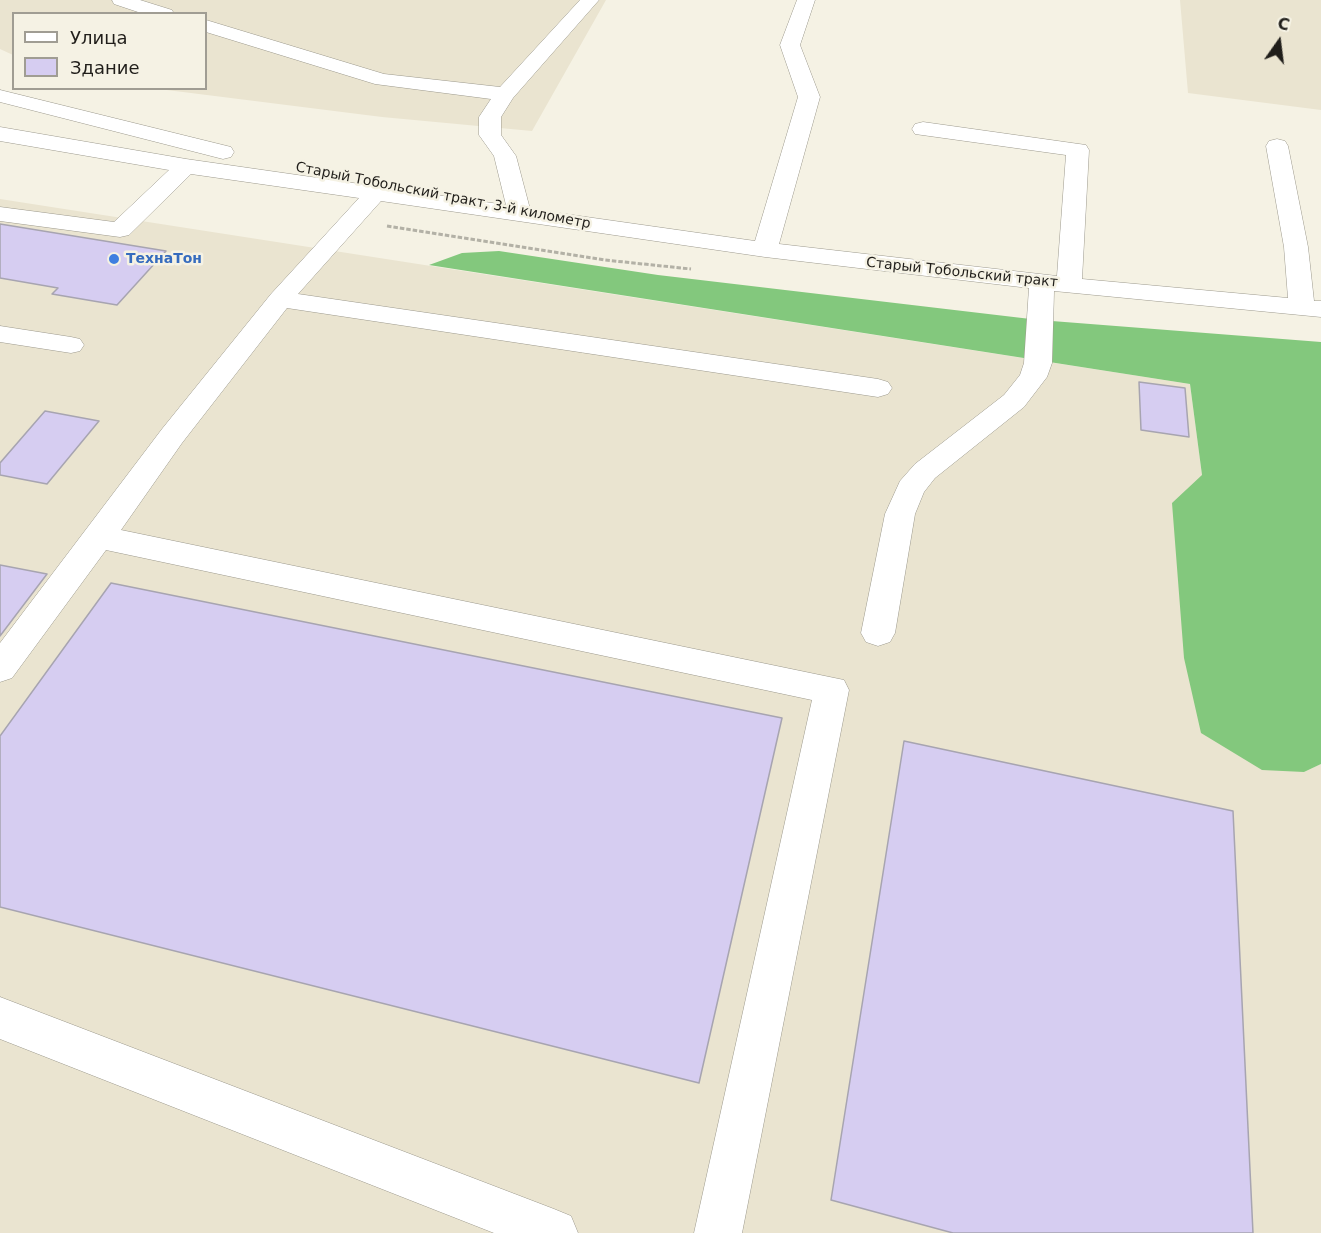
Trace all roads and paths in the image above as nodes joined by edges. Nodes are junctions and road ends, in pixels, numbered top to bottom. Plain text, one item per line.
1 (121, 0) edge
2 (590, 0) edge
3 (806, 0) edge
4 (159, 12) edge
5 (207, 26) edge
6 (505, 94) junction
7 (0, 96) edge
8 (0, 113) edge
9 (923, 129) dead end
10 (0, 134) edge
11 (1277, 146) dead end
12 (272, 164) junction
13 (186, 165) junction
14 (376, 193) junction
15 (519, 211) junction
16 (0, 214) edge
17 (604, 227) junction
18 (765, 250) junction
19 (1055, 284) junction
20 (280, 299) junction
21 (1312, 309) edge
22 (0, 334) edge
23 (71, 345) dead end
24 (878, 388) dead end
25 (99, 537) junction
26 (878, 633) dead end
27 (0, 668) edge
28 (0, 1018) edge
29 (554, 1233) edge
30 (718, 1233) edge

1 - 4 street
2 - 6 street
3 - 18 street
5 - 6 street
6 - 15 street
7 - 12 street
8 - 12 street, Старый Тобольский тракт, 3-й километр
9 - 19 street
10 - 13 street, Старый Тобольский тракт, 3-й километр
11 - 21 street
12 - 15 street, Старый Тобольский тракт, 3-й километр
13 - 14 street, Старый Тобольский тракт, 3-й километр
13 - 16 street
14 - 17 street, Старый Тобольский тракт, 3-й километр
14 - 20 street
15 - 17 street, Старый Тобольский тракт, 3-й километр
17 - 18 street, Старый Тобольский тракт
18 - 19 street, Старый Тобольский тракт
19 - 21 street, Старый Тобольский тракт
19 - 26 street
20 - 24 street
20 - 25 street
22 - 23 street
25 - 27 street
25 - 30 street
28 - 29 street

